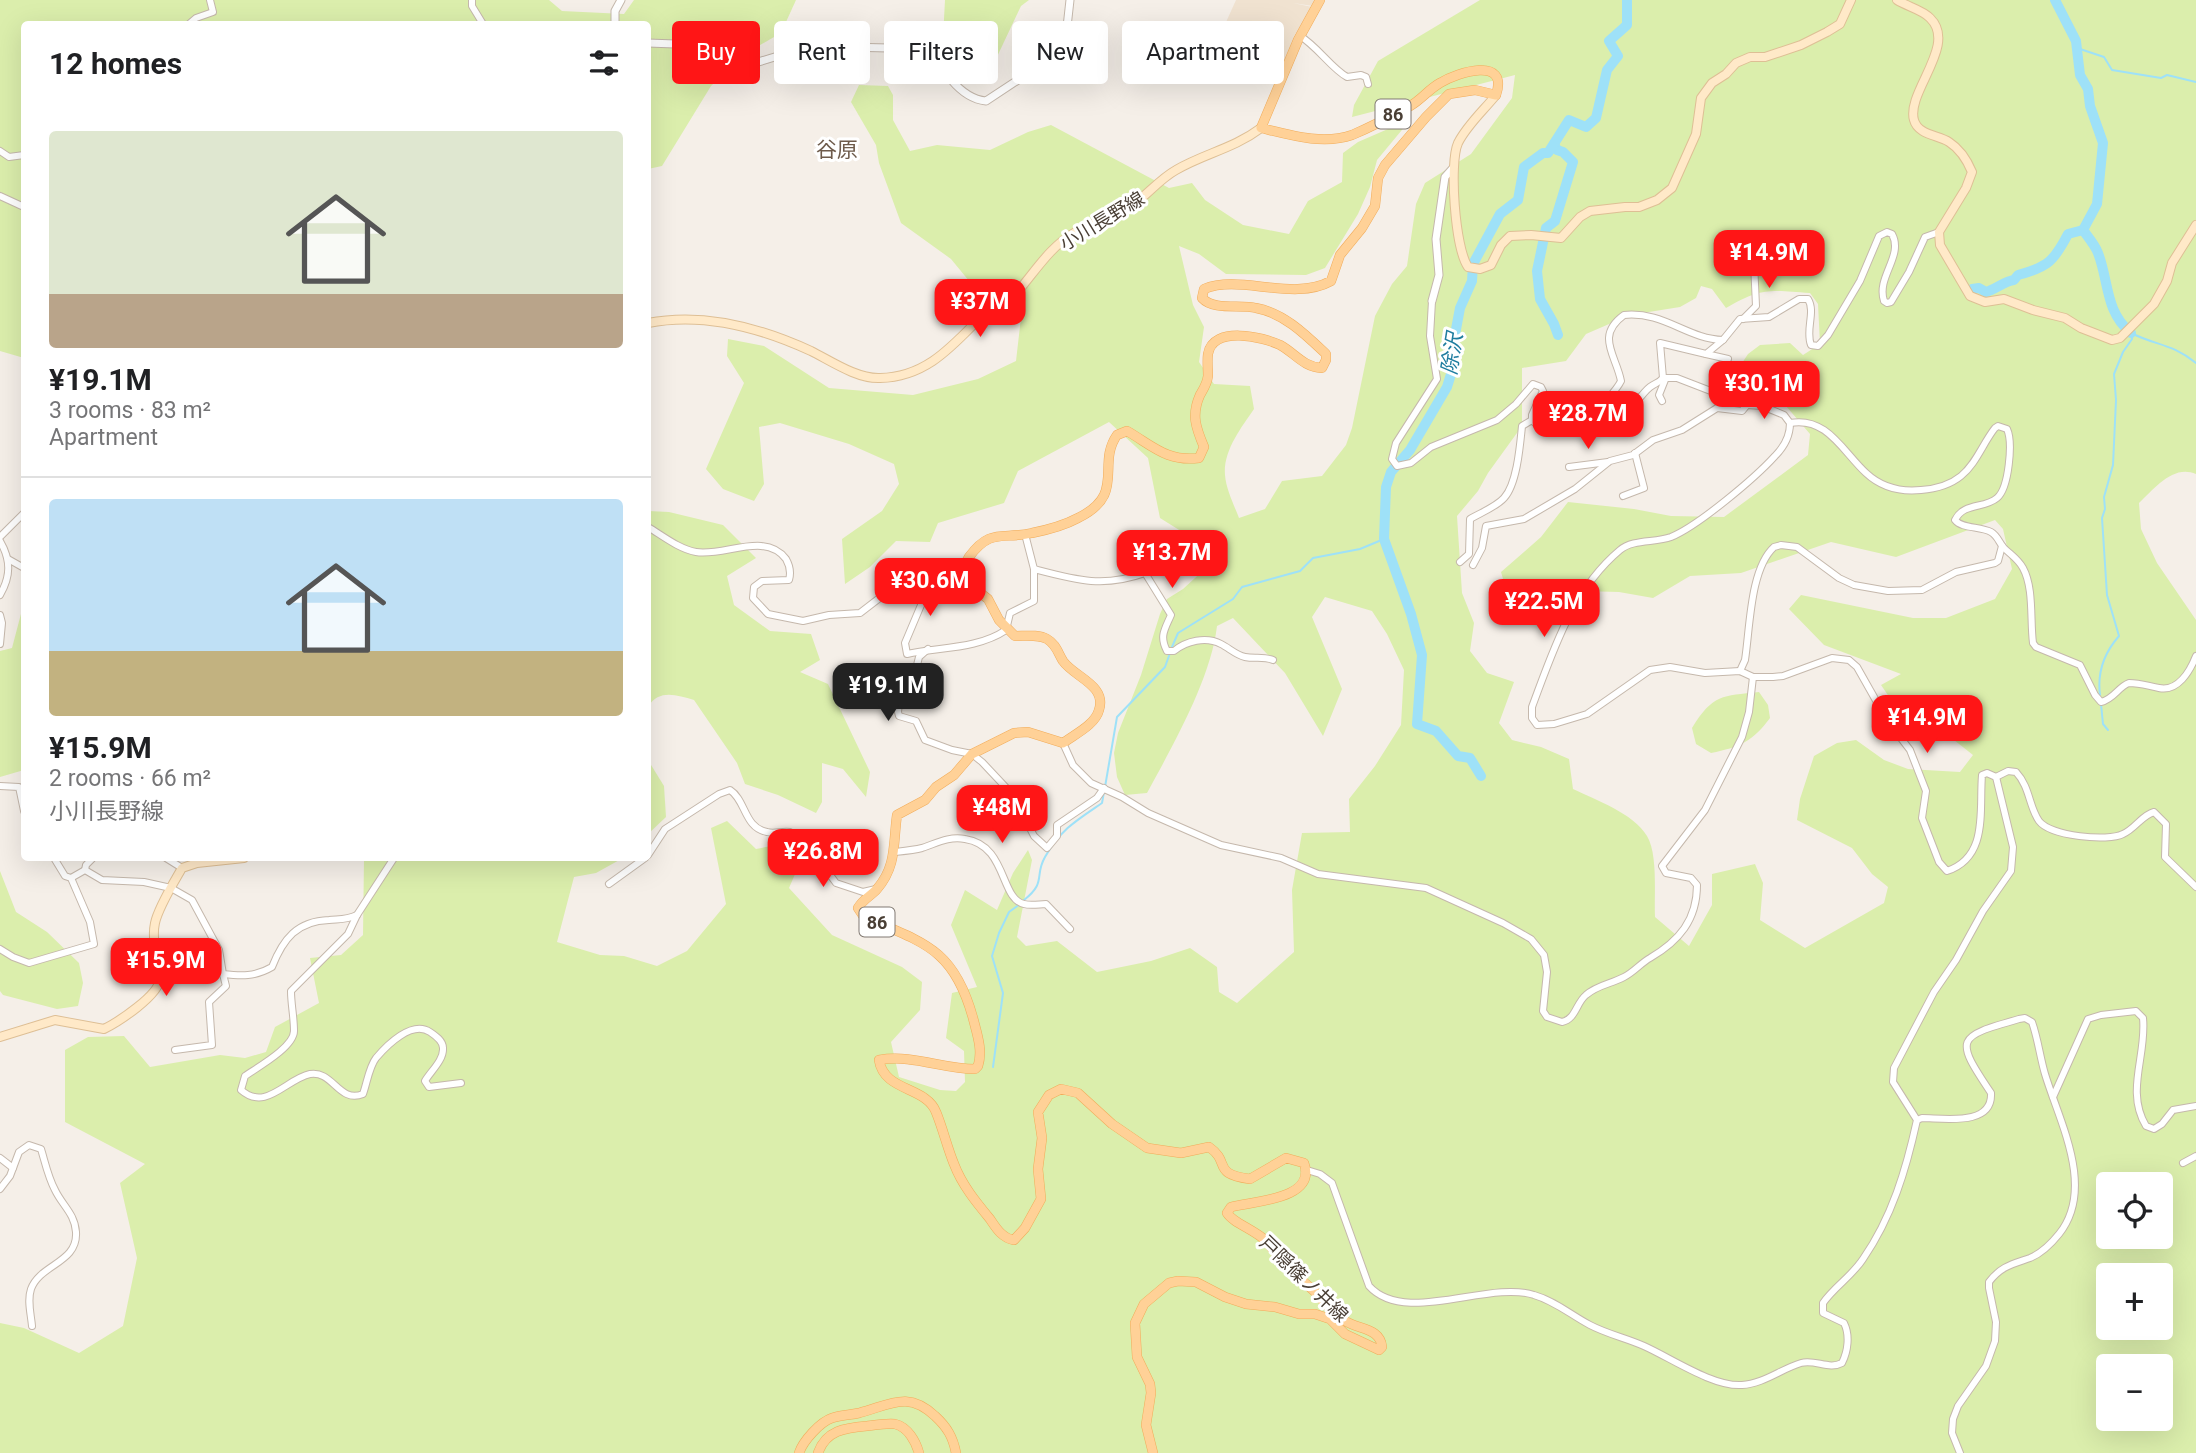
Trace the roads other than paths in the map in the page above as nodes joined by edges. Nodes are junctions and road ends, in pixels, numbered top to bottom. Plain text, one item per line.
1 (210, 0) edge
2 (472, 0) edge
3 (621, 0) edge
4 (1070, 0) edge
5 (1320, 0) edge
6 (1851, 0) edge
7 (1897, 0) edge
8 (192, 21) edge
9 (482, 21) edge
10 (615, 21) edge
11 (1300, 36) junction
12 (651, 43) edge
13 (1368, 84) dead end
14 (1496, 95) junction
15 (1261, 128) junction
16 (0, 151) edge
17 (21, 155) edge
18 (1453, 168) junction
19 (0, 196) edge
20 (21, 206) edge
21 (2196, 225) edge
22 (1938, 232) junction
23 (1758, 234) dead end
24 (1432, 301) joint
25 (1743, 319) junction
26 (651, 323) edge
27 (1723, 340) junction
28 (1706, 354) junction
29 (1728, 359) dead end
30 (1663, 378) junction
31 (1662, 401) dead end
32 (1747, 405) junction
33 (1593, 419) junction
34 (1532, 421) junction
35 (1790, 423) junction
36 (1635, 453) junction
37 (1610, 461) junction
38 (1569, 467) dead end
39 (1623, 496) dead end
40 (21, 516) edge
41 (651, 529) edge
42 (1025, 534) junction
43 (0, 539) edge
44 (2002, 546) junction
45 (8, 559) junction
46 (1460, 562) dead end
47 (1473, 565) dead end
48 (21, 566) edge
49 (1034, 569) junction
50 (960, 577) junction
51 (925, 583) junction
52 (0, 595) edge
53 (0, 615) edge
54 (1006, 630) junction
55 (0, 644) edge
56 (928, 649) junction
57 (2196, 656) edge
58 (1273, 660) dead end
59 (1740, 671) junction
60 (1753, 677) junction
61 (1063, 743) junction
62 (972, 754) junction
63 (1996, 777) junction
64 (0, 786) edge
65 (1104, 788) junction
66 (21, 797) edge
67 (651, 849) edge
68 (895, 852) junction
69 (56, 861) edge
70 (90, 861) edge
71 (171, 861) edge
72 (205, 861) edge
73 (392, 861) edge
74 (639, 861) edge
75 (182, 868) junction
76 (85, 870) junction
77 (71, 878) junction
78 (609, 884) dead end
79 (2196, 887) edge
80 (171, 888) junction
81 (878, 888) junction
82 (357, 915) junction
83 (1070, 929) dead end
84 (0, 949) edge
85 (223, 974) junction
86 (0, 1037) edge
87 (175, 1050) dead end
88 (461, 1083) dead end
89 (2053, 1097) junction
90 (2196, 1106) edge
91 (1917, 1120) junction
92 (2196, 1156) edge
93 (0, 1158) edge
94 (2183, 1163) dead end
95 (13, 1168) junction
96 (1307, 1170) junction
97 (0, 1189) edge
98 (32, 1326) dead end
99 (799, 1453) edge
100 (818, 1453) edge
101 (919, 1453) edge
102 (956, 1453) edge
103 (1153, 1453) edge
104 (1959, 1453) edge

1 - 8 street
2 - 9 street
3 - 10 street
4 - 12 street
5 - 11 main road
6 - 18 main road
7 - 22 main road
11 - 13 street
11 - 15 main road
14 - 15 main road, 86
14 - 18 main road
14 - 42 main road, 86
15 - 26 main road, 小川長野線
16 - 17 street
18 - 24 street
19 - 20 street
21 - 22 main road
22 - 25 street
23 - 25 street
24 - 34 street
25 - 27 street
27 - 28 street
27 - 33 street
28 - 29 street
28 - 30 street
30 - 31 street
30 - 32 street
30 - 33 street
32 - 35 street
32 - 36 street
33 - 34 street
34 - 46 street
35 - 44 street
35 - 59 street
36 - 37 street
36 - 39 street
37 - 38 street
37 - 47 street
40 - 43 street
41 - 51 street
42 - 49 street
42 - 50 main road, 86
43 - 45 street
44 - 57 street
44 - 59 street
45 - 48 street
45 - 52 street
49 - 54 street
49 - 58 street
50 - 51 street
50 - 54 main road
51 - 56 street
53 - 55 street
54 - 56 street
54 - 61 main road
56 - 62 street
59 - 60 street
60 - 63 street
60 - 65 street
61 - 62 main road, 86
61 - 65 street
62 - 65 street
62 - 68 main road, 86
63 - 79 street
63 - 91 street
64 - 66 street
67 - 81 street
68 - 81 main road, 86
68 - 83 street
69 - 77 street
70 - 76 street
71 - 75 street
72 - 75 main road
73 - 82 street
74 - 78 street
75 - 80 main road
76 - 77 street
76 - 80 street
77 - 84 street
80 - 85 street
80 - 86 main road
81 - 96 main road, 86
82 - 85 street
82 - 88 street
85 - 87 street
89 - 90 street
89 - 91 street
89 - 104 street
91 - 96 street
92 - 94 street
93 - 95 street
95 - 97 street
95 - 98 street
96 - 103 main road, 戸隠篠ノ井線
99 - 102 main road
100 - 101 main road

